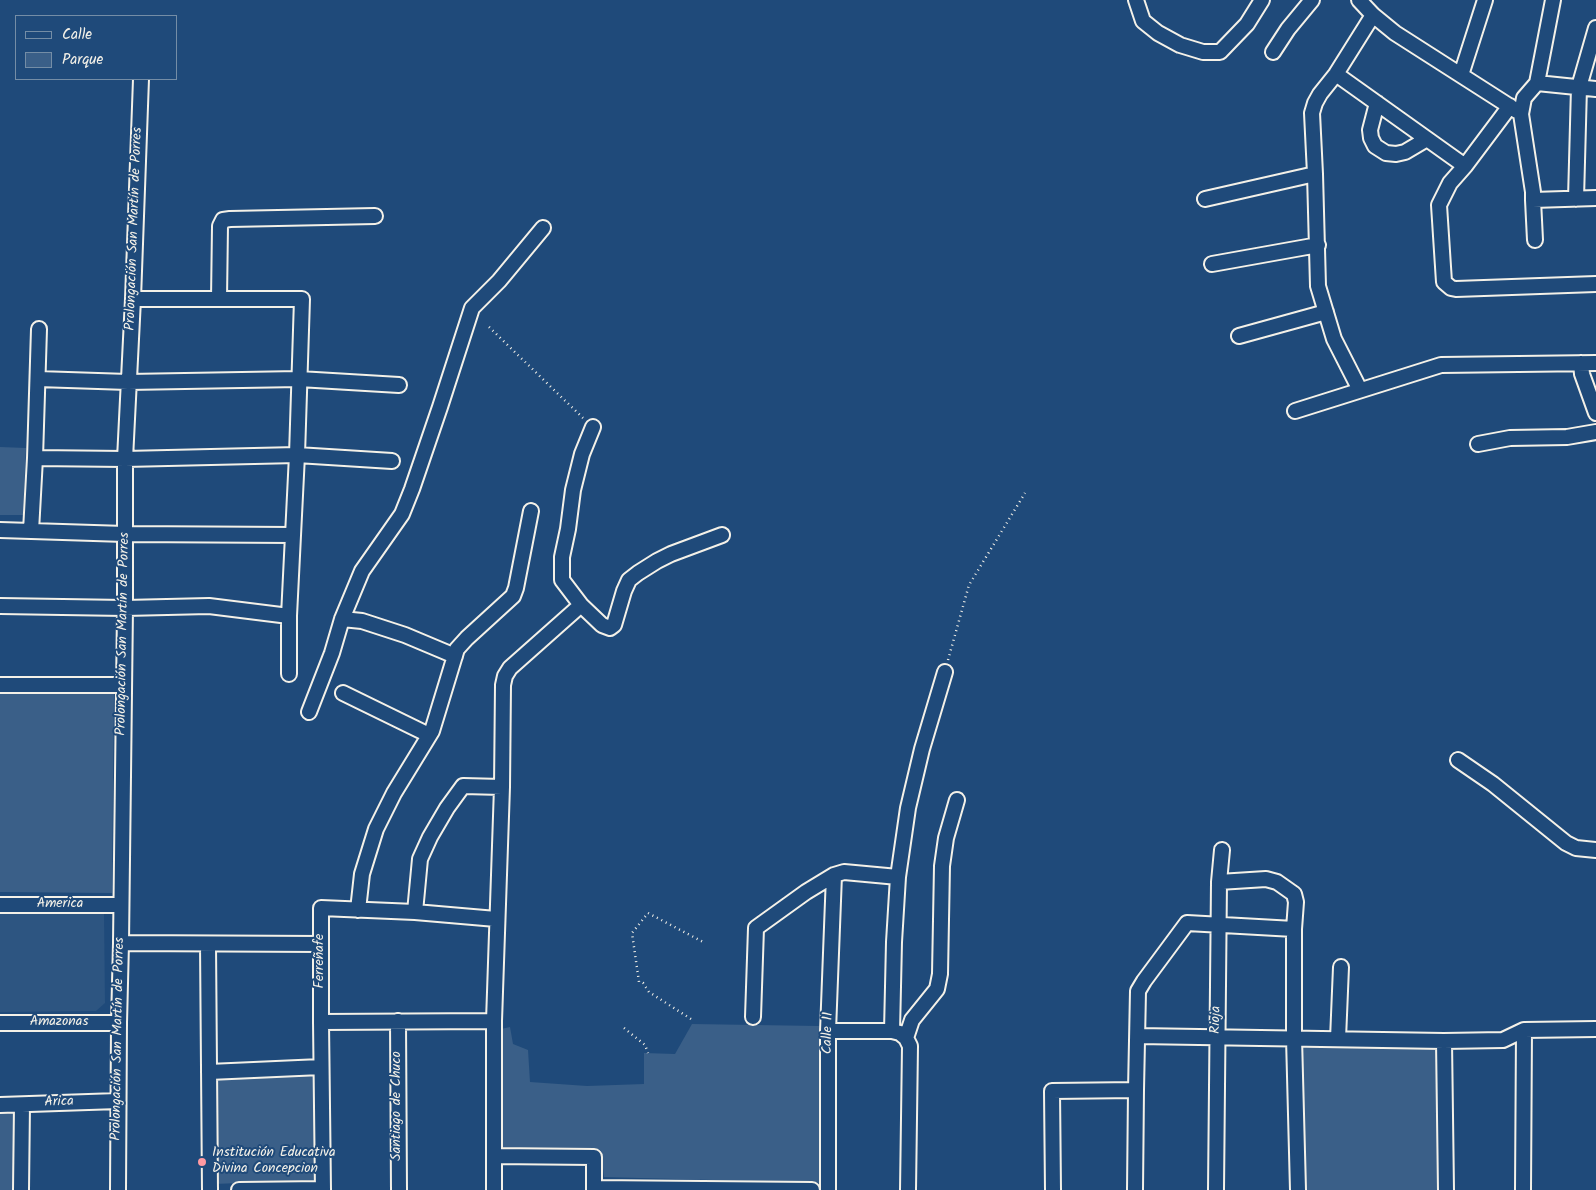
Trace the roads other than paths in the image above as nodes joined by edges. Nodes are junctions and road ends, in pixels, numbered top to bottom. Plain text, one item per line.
1 (1136, 0) edge
2 (1262, 0) edge
3 (1312, 0) edge
4 (1359, 0) edge
5 (1485, 0) edge
6 (1553, 0) edge
7 (1373, 14) junction
8 (1596, 28) edge
9 (1273, 52) dead end
10 (1336, 74) junction
11 (1461, 75) junction
12 (141, 80) edge
13 (1537, 83) junction
14 (1579, 87) junction
15 (1596, 90) edge
16 (1377, 103) junction
17 (1515, 110) junction
18 (1427, 139) junction
19 (1465, 166) junction
20 (1316, 174) junction
21 (1596, 198) edge
22 (1205, 199) dead end
23 (1576, 199) junction
24 (1533, 200) junction
25 (375, 216) dead end
26 (543, 228) dead end
27 (1535, 240) dead end
28 (1318, 245) junction
29 (1212, 264) dead end
30 (1596, 284) edge
31 (133, 299) junction
32 (219, 299) junction
33 (1326, 312) junction
34 (39, 329) dead end
35 (1239, 336) dead end
36 (1596, 362) edge
37 (1581, 363) junction
38 (38, 379) junction
39 (299, 379) junction
40 (128, 382) junction
41 (399, 385) dead end
42 (1360, 390) junction
43 (1295, 412) dead end
44 (1596, 413) edge
45 (593, 427) road end
46 (1596, 432) edge
47 (1478, 444) dead end
48 (297, 455) junction
49 (35, 458) junction
50 (125, 459) junction
51 (392, 461) dead end
52 (530, 510) dead end
53 (0, 530) edge
54 (32, 532) junction
55 (125, 534) junction
56 (722, 535) dead end
57 (293, 536) junction
58 (581, 605) junction
59 (0, 606) edge
60 (125, 608) junction
61 (289, 616) junction
62 (342, 619) junction
63 (455, 656) junction
64 (945, 672) road end
65 (289, 674) dead end
66 (0, 685) edge
67 (123, 685) junction
68 (342, 693) dead end
69 (309, 712) dead end
70 (429, 735) junction
71 (1458, 760) dead end
72 (502, 787) junction
73 (958, 800) dead end
74 (1222, 850) dead end
75 (1596, 850) edge
76 (834, 875) junction
77 (898, 877) junction
78 (1219, 882) junction
79 (0, 905) edge
80 (121, 905) junction
81 (358, 910) junction
82 (416, 912) junction
83 (496, 919) junction
84 (1218, 926) junction
85 (1294, 929) junction
86 (121, 943) junction
87 (208, 944) junction
88 (321, 944) junction
89 (1341, 967) dead end
90 (753, 1017) dead end
91 (398, 1021) junction
92 (494, 1021) junction
93 (321, 1022) junction
94 (0, 1023) edge
95 (119, 1023) junction
96 (1596, 1029) edge
97 (1524, 1030) junction
98 (828, 1031) junction
99 (892, 1032) junction
100 (1138, 1036) junction
101 (906, 1038) junction
102 (1216, 1038) junction
103 (1294, 1038) junction
104 (1338, 1039) junction
105 (1444, 1041) junction
106 (321, 1067) junction
107 (209, 1072) junction
108 (1136, 1090) junction
109 (118, 1101) junction
110 (0, 1105) edge
111 (22, 1105) junction
112 (494, 1156) junction
113 (323, 1189) edge
114 (594, 1189) edge
115 (22, 1190) edge
116 (118, 1190) edge
117 (210, 1190) edge
118 (239, 1190) edge
119 (399, 1190) edge
120 (494, 1190) edge
121 (812, 1190) edge
122 (828, 1190) edge
123 (908, 1190) edge
124 (1052, 1190) edge
125 (1135, 1190) edge
126 (1216, 1190) edge
127 (1298, 1190) edge
128 (1446, 1190) edge
129 (1523, 1190) edge

1 - 2 street
3 - 9 street
4 - 7 street
5 - 11 street
6 - 13 street
7 - 10 street
7 - 11 street
8 - 14 street
10 - 16 street
10 - 20 street
11 - 17 street
12 - 31 street, Prolongación San Martín de Porres
13 - 14 street
13 - 17 street
14 - 15 street
14 - 23 street
16 - 18 street
16 - 18 street
17 - 19 street
17 - 24 street
18 - 19 street
19 - 30 street
20 - 22 street
20 - 28 street
21 - 23 street
23 - 24 street
24 - 27 street
25 - 32 street
26 - 62 street
28 - 29 street
28 - 33 street
31 - 32 street
31 - 40 street, Prolongación San Martín de Porres
32 - 39 street
33 - 35 street
33 - 42 street
34 - 38 street
36 - 37 street
37 - 42 street
37 - 44 street
38 - 40 street
38 - 49 street
39 - 40 street
39 - 41 street
39 - 48 street
40 - 50 street, Prolongación San Martín de Porres
42 - 43 street
45 - 58 street
46 - 47 street
48 - 50 street
48 - 51 street
48 - 57 street
49 - 50 street
49 - 54 street
50 - 55 street, Prolongación San Martín de Porres
52 - 63 street
53 - 54 street
54 - 55 street
55 - 57 street
55 - 60 street, Prolongación San Martín de Porres
56 - 58 street
57 - 61 street
58 - 72 street
59 - 60 street
60 - 61 street
60 - 67 street, Prolongación San Martín de Porres
61 - 65 street
62 - 63 street
62 - 69 street
63 - 70 street
64 - 77 street
66 - 67 street
67 - 80 street, Prolongación San Martín de Porres
68 - 70 street
70 - 81 street
71 - 75 street
72 - 82 street
72 - 83 street
73 - 101 street
74 - 78 street, Rioja
76 - 77 street
76 - 90 street
76 - 98 street, Calle 11
77 - 99 street
78 - 84 street, Rioja
78 - 85 street
79 - 80 street, America
80 - 86 street, Prolongación San Martín de Porres
81 - 82 street, Ferreñafe
81 - 88 street, Ferreñafe
82 - 83 street, Ferreñafe
83 - 92 street
84 - 85 street
84 - 100 street
84 - 102 street, Rioja
85 - 103 street
86 - 87 street
86 - 95 street, Prolongación San Martín de Porres
87 - 88 street
87 - 107 street
88 - 93 street, Ferreñafe
89 - 104 street
91 - 92 street
91 - 93 street
91 - 119 street, Santiago de Chuco
92 - 112 street
93 - 106 street, Ferreñafe
94 - 95 street, Amazonas
95 - 109 street, Prolongación San Martín de Porres
96 - 97 street
97 - 105 street
97 - 129 street
98 - 99 street
98 - 122 street, Calle 11
99 - 101 street
100 - 102 street
100 - 108 street
101 - 123 street
102 - 103 street
102 - 126 street, Rioja
103 - 104 street
103 - 127 street
104 - 105 street
105 - 128 street
106 - 107 street
106 - 113 street, Ferreñafe
107 - 117 street
108 - 124 street
108 - 125 street
109 - 111 street, Arica
109 - 116 street, Prolongación San Martín de Porres
110 - 111 street, Arica
111 - 115 street
112 - 114 street
112 - 120 street
113 - 118 street
114 - 121 street

